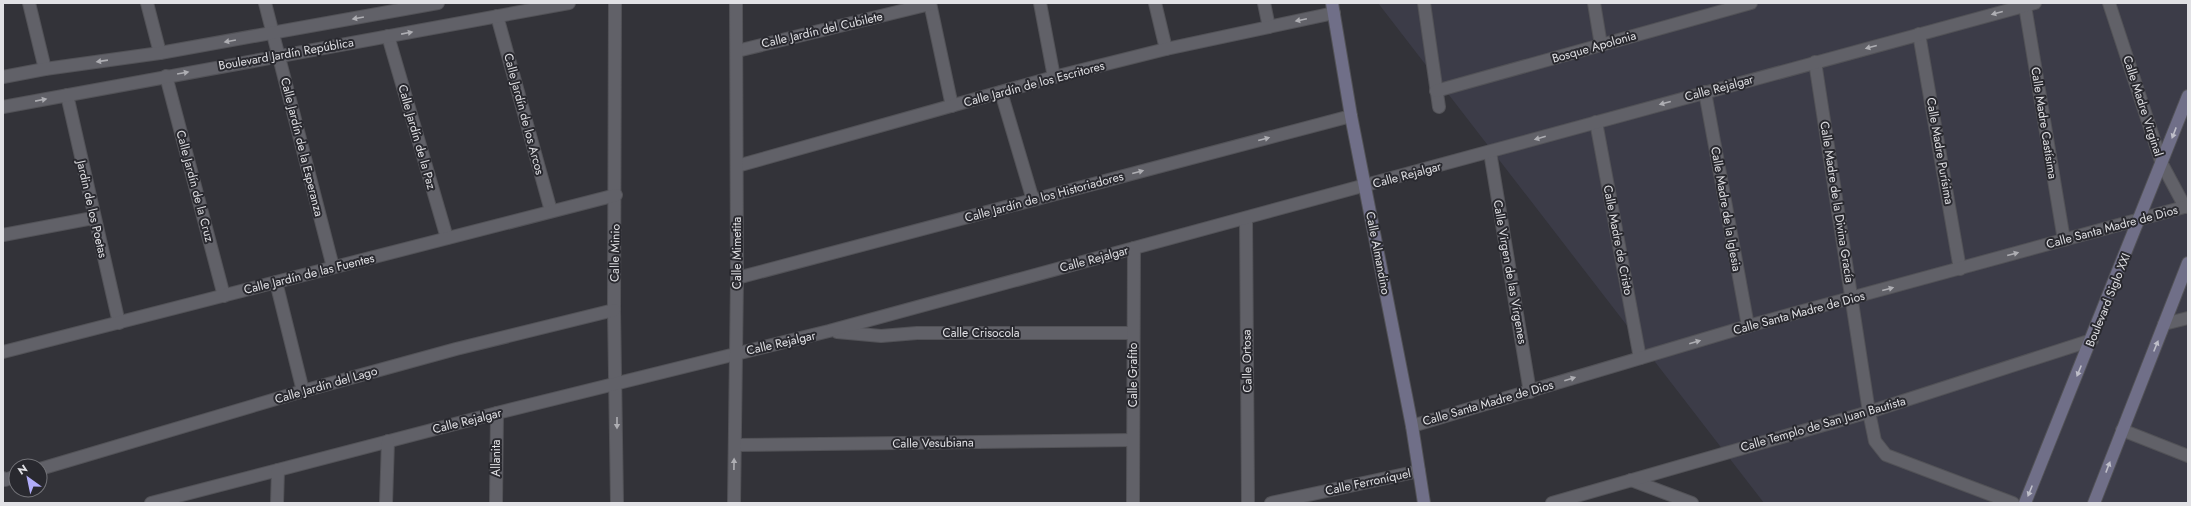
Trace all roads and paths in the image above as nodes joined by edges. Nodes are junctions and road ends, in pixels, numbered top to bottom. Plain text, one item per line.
1 (29, 3) edge
2 (147, 3) edge
3 (265, 3) edge
4 (438, 3) edge
5 (569, 3) edge
6 (615, 3) edge
7 (736, 3) edge
8 (1040, 3) edge
9 (1156, 3) edge
10 (1264, 3) edge
11 (1424, 3) edge
12 (1594, 3) edge
13 (1751, 3) edge
14 (2109, 3) edge
15 (930, 4) edge
16 (2030, 4) edge
17 (377, 8) edge
18 (1333, 8) edge
19 (497, 16) junction
20 (1269, 27) junction
21 (273, 33) junction
22 (1919, 34) junction
23 (388, 36) junction
24 (1601, 45) junction
25 (1166, 49) junction
26 (736, 51) junction
27 (160, 54) junction
28 (279, 56) junction
29 (1815, 62) junction
30 (45, 69) junction
31 (166, 76) junction
32 (3, 77) edge
33 (1054, 77) junction
34 (1436, 90) junction
35 (1001, 92) junction
36 (1705, 92) junction
37 (67, 95) junction
38 (2188, 96) edge
39 (952, 106) junction
40 (3, 107) edge
41 (1439, 107) dead end
42 (1351, 116) junction
43 (1596, 122) junction
44 (1490, 152) junction
45 (2162, 164) junction
46 (737, 166) junction
47 (1365, 186) junction
48 (616, 195) junction
49 (1033, 200) junction
50 (2186, 206) edge
51 (551, 211) junction
52 (93, 218) junction
53 (1246, 218) junction
54 (2140, 219) junction
55 (3, 235) edge
56 (446, 238) junction
57 (2064, 240) junction
58 (1134, 248) junction
59 (2188, 263) edge
60 (333, 268) junction
61 (1960, 269) junction
62 (737, 278) junction
63 (276, 282) junction
64 (224, 296) junction
65 (1852, 298) junction
66 (614, 310) junction
67 (2188, 318) edge
68 (119, 323) junction
69 (2164, 324) junction
70 (1748, 326) junction
71 (829, 331) junction
72 (1133, 333) junction
73 (2092, 340) junction
74 (3, 352) edge
75 (737, 353) junction
76 (1640, 358) junction
77 (616, 384) junction
78 (303, 391) junction
79 (1530, 392) junction
80 (1868, 412) junction
81 (497, 413) junction
82 (1412, 426) junction
83 (2122, 430) junction
84 (1132, 440) junction
85 (388, 441) junction
86 (735, 445) junction
87 (2188, 456) edge
88 (48, 467) edge
89 (278, 470) junction
90 (1418, 471) junction
91 (1631, 480) junction
92 (155, 502) edge
93 (277, 503) edge
94 (386, 503) edge
95 (496, 503) edge
96 (617, 503) edge
97 (734, 503) edge
98 (1132, 503) edge
99 (1248, 503) edge
100 (1271, 503) edge
101 (1424, 503) edge
102 (1552, 503) edge
103 (1692, 503) edge
104 (2014, 503) edge
105 (2025, 503) edge
106 (2094, 503) edge

1 - 30 street
2 - 27 street
3 - 21 street, Calle Jardín de la Esperanza
4 - 17 street, Boulevard Jardín República
5 - 19 street, Boulevard Jardín República
6 - 48 street, Calle Minio
7 - 26 street, Calle Mimetita
8 - 33 street
9 - 25 street
10 - 20 street
11 - 34 street
12 - 24 street
13 - 24 street, Bosque Apolonia
14 - 45 street, Calle Madre Virginal
15 - 26 street, Calle Jardín del Cubilete
15 - 39 street
16 -> 22 street, Calle Rejalgar
16 - 57 street, Calle Madre Castísima
17 -> 21 street, Boulevard Jardín República
18 -> 20 street, Calle Jardín de los Escritores
18 - 42 street, Calle Almandino
23 -> 19 street, Boulevard Jardín República
19 - 51 street, Calle Jardín de los Arcos
20 - 25 street, Calle Jardín de los Escritores
21 -> 27 street, Boulevard Jardín República
21 - 28 street, Calle Jardín de la Esperanza
22 -> 29 street, Calle Rejalgar
22 - 61 street, Calle Madre Purísima
23 - 28 street, Boulevard Jardín República
23 - 56 street, Calle Jardín de la Paz
24 - 34 street, Bosque Apolonia
25 - 33 street, Calle Jardín de los Escritores
26 - 46 street, Calle Mimetita
27 -> 30 street, Boulevard Jardín República
31 -> 28 street, Boulevard Jardín República
28 - 60 street, Calle Jardín de la Esperanza
29 - 36 street, Calle Rejalgar
29 - 65 street, Calle Madre de la Divina Gracía
30 - 32 street, Boulevard Jardín República
31 - 37 street, Boulevard Jardín República
31 - 64 street, Calle Jardín de la Cruz
33 - 35 street, Calle Jardín de los Escritores
34 - 41 street
35 - 39 street, Calle Jardín de los Escritores
35 - 49 street
36 -> 43 street, Calle Rejalgar
36 - 70 street, Calle Madre de la Iglesia
40 -> 37 street, Boulevard Jardín República
37 - 52 street, Jardin de los Poetas
38 -> 45 street, Boulevard Siglo XXI
39 - 46 street, Calle Jardín de los Escritores
42 - 47 street, Calle Almandino
49 -> 42 street, Calle Jardín de los Historiadores
43 -> 44 street, Calle Rejalgar
43 - 76 street, Calle Madre de Cristo
44 - 47 street, Calle Rejalgar
44 - 79 street, Calle Virgen de las Vírgenes
45 - 50 street, Calle Madre Virginal
45 - 54 street, Boulevard Siglo XXI
46 - 62 street, Calle Mimetita
47 - 53 street, Calle Rejalgar
47 - 82 street, Calle Almandino
48 - 51 street, Calle Jardín de las Fuentes
48 - 66 street, Calle Minio
49 - 62 street, Calle Jardín de los Historiadores
50 - 54 street, Calle Santa Madre de Dios
51 - 56 street, Calle Jardín de las Fuentes
52 - 55 street
52 - 68 street, Jardin de los Poetas
53 - 58 street, Calle Rejalgar
53 - 99 street, Calle Ortosa
54 - 57 street, Calle Santa Madre de Dios
54 - 73 street, Boulevard Siglo XXI
56 - 60 street, Calle Jardín de las Fuentes
61 -> 57 street, Calle Santa Madre de Dios
58 - 71 street, Calle Rejalgar
58 - 72 street, Calle Grafito
59 - 69 street
60 - 63 street, Calle Jardín de las Fuentes
65 -> 61 street, Calle Santa Madre de Dios
62 - 75 street, Calle Mimetita
63 - 64 street, Calle Jardín de las Fuentes
63 - 78 street
64 - 68 street, Calle Jardín de las Fuentes
65 - 70 street, Calle Santa Madre de Dios
65 - 80 street, Calle Madre de la Divina Gracía
66 - 77 street, Calle Minio
66 - 78 street, Calle Jardín del Lago
67 - 69 street
68 - 74 street, Calle Jardín de las Fuentes
83 -> 69 street
76 -> 70 street, Calle Santa Madre de Dios
71 - 72 street, Calle Crisocola
71 - 75 street, Calle Rejalgar
72 - 84 street, Calle Grafito
73 - 80 street, Calle Templo de San Juan Bautista
73 -> 105 street, Boulevard Siglo XXI
75 - 77 street, Calle Rejalgar
75 - 86 street, Calle Mimetita
79 -> 76 street, Calle Santa Madre de Dios
77 - 81 street, Calle Rejalgar
77 -> 96 street, Calle Minio
78 - 88 street, Calle Jardín del Lago
79 - 82 street, Calle Santa Madre de Dios
80 - 91 street, Calle Templo de San Juan Bautista
80 - 104 street, Calle Madre de la Divina Gracía
81 - 85 street, Calle Rejalgar
81 - 95 street, Allanita
82 - 90 street, Calle Almandino
83 - 87 street
106 -> 83 street
84 - 86 street, Calle Vesubiana
84 - 98 street, Calle Grafito
85 - 89 street, Calle Rejalgar
85 - 94 street
97 -> 86 street, Calle Mimetita
89 - 92 street, Calle Rejalgar
89 - 93 street
90 - 100 street, Calle Ferroníquel
90 - 101 street, Calle Almandino
91 - 102 street, Calle Templo de San Juan Bautista
91 - 103 street

